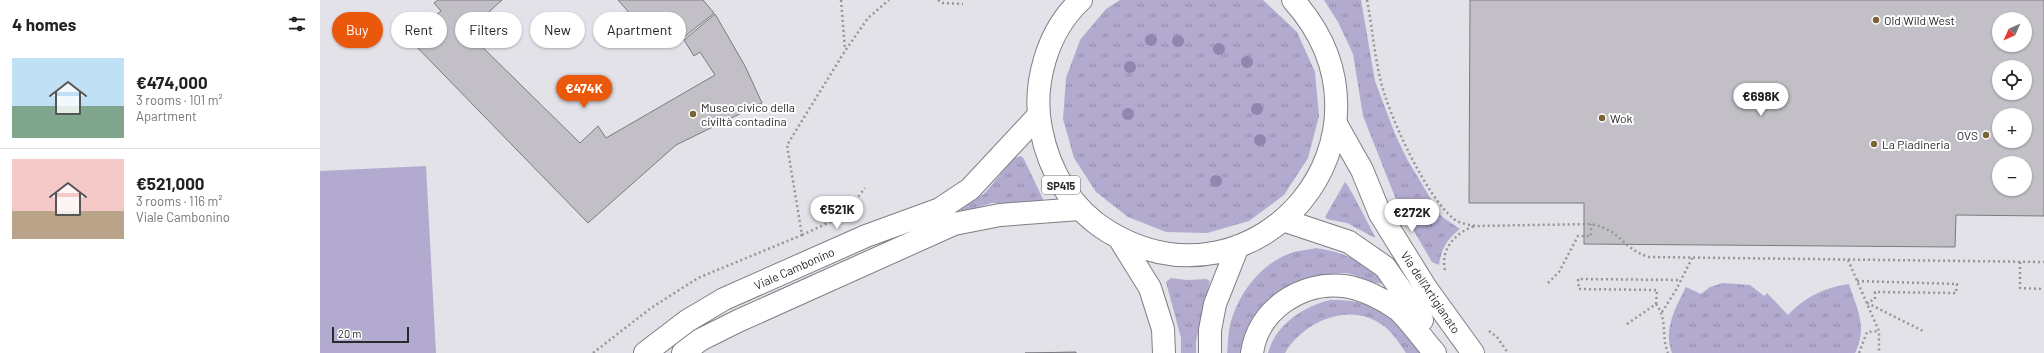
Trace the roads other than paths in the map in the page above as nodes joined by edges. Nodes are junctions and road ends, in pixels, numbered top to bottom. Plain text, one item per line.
1 (1081, 0) edge
2 (1293, 0) edge
3 (1038, 116) junction
4 (1336, 124) junction
5 (1080, 209) junction
6 (1283, 220) junction
7 (1119, 238) junction
8 (1238, 246) junction
9 (645, 353) edge
10 (683, 353) edge
11 (1164, 353) edge
12 (1210, 353) edge
13 (1252, 353) edge
14 (1435, 353) edge
15 (1445, 353) edge
16 (1472, 353) edge

1 - 3 street, SP415
2 - 4 street, SP415
3 - 5 street, SP415
3 - 9 street, Viale Cambonino
4 - 6 street, SP415
4 - 16 street, Via dell'Artigianato
5 - 7 street, SP415
5 - 10 street, Viale Cambonino
6 - 8 street, SP415
6 - 15 street
7 - 8 street, SP415
7 - 11 street, SP415
8 - 12 street
13 - 14 street

